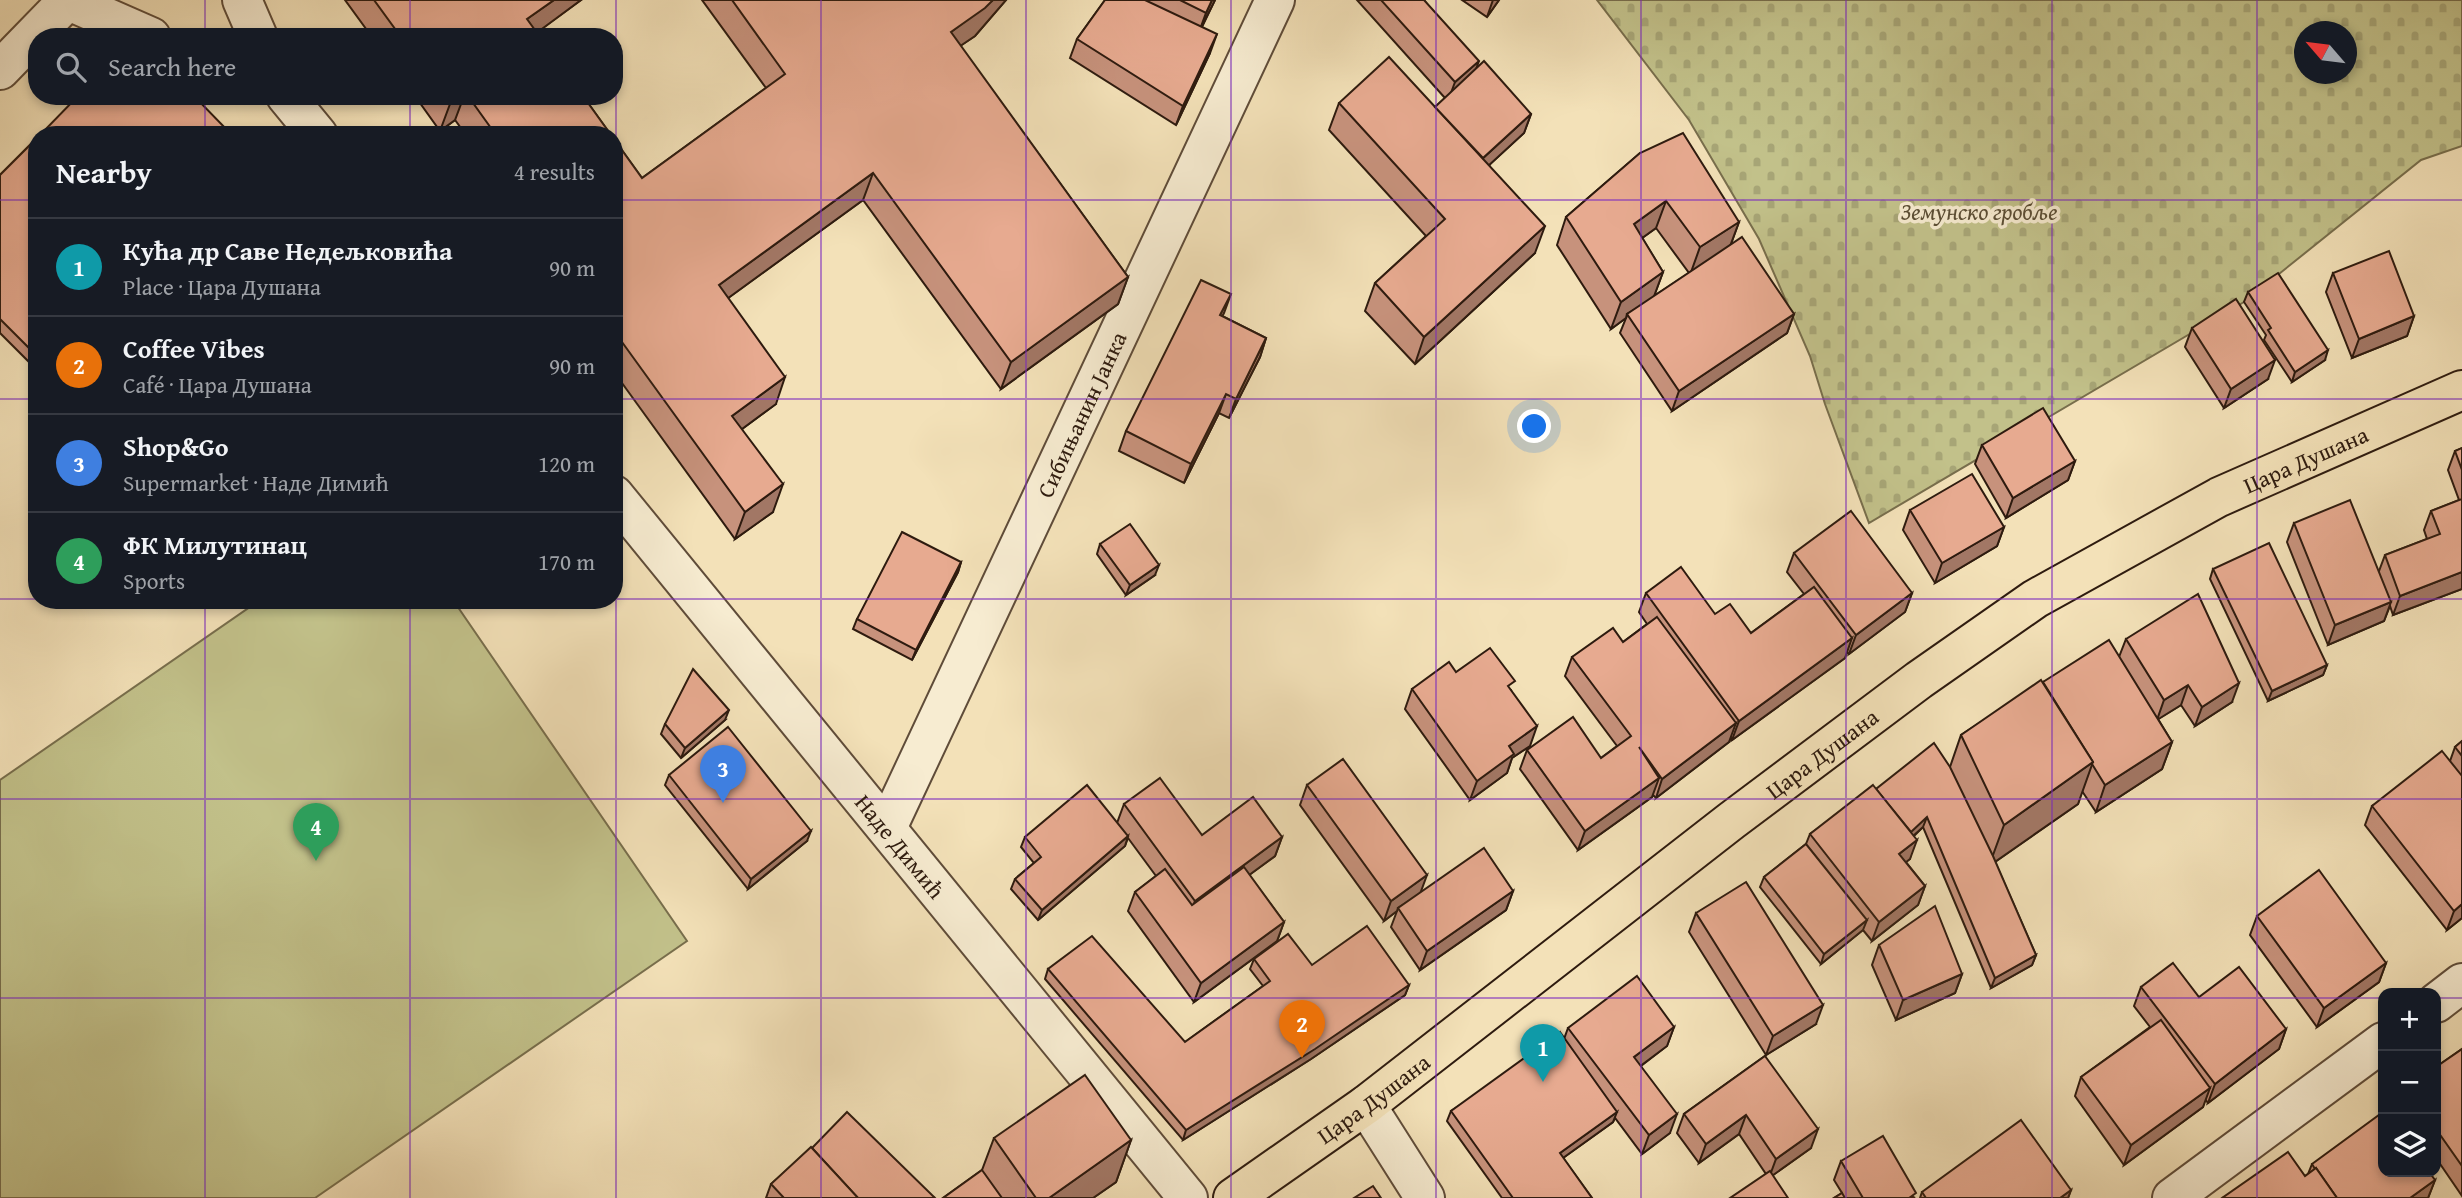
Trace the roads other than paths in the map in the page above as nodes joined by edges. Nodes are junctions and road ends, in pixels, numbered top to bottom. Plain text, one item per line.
1 (68, 0) edge
2 (242, 0) edge
3 (1275, 0) edge
4 (41, 28) edge
5 (131, 28) edge
6 (254, 28) edge
7 (28, 41) edge
8 (0, 70) edge
9 (293, 105) edge
10 (311, 126) edge
11 (2462, 390) edge
12 (623, 506) edge
13 (887, 828) junction
14 (2378, 1045) edge
15 (1366, 1105) junction
16 (1188, 1198) edge
17 (1233, 1198) edge
18 (1425, 1198) edge
19 (2172, 1198) edge

1 - 4 street
1 - 5 street
2 - 6 street
3 - 13 street, Сибињанин Јанка
7 - 8 street
9 - 10 street
11 - 15 main road, Цара Душана
12 - 13 street, Наде Димић
13 - 16 street, Наде Димић
14 - 19 street
15 - 17 main road, Цара Душана
15 - 18 street

